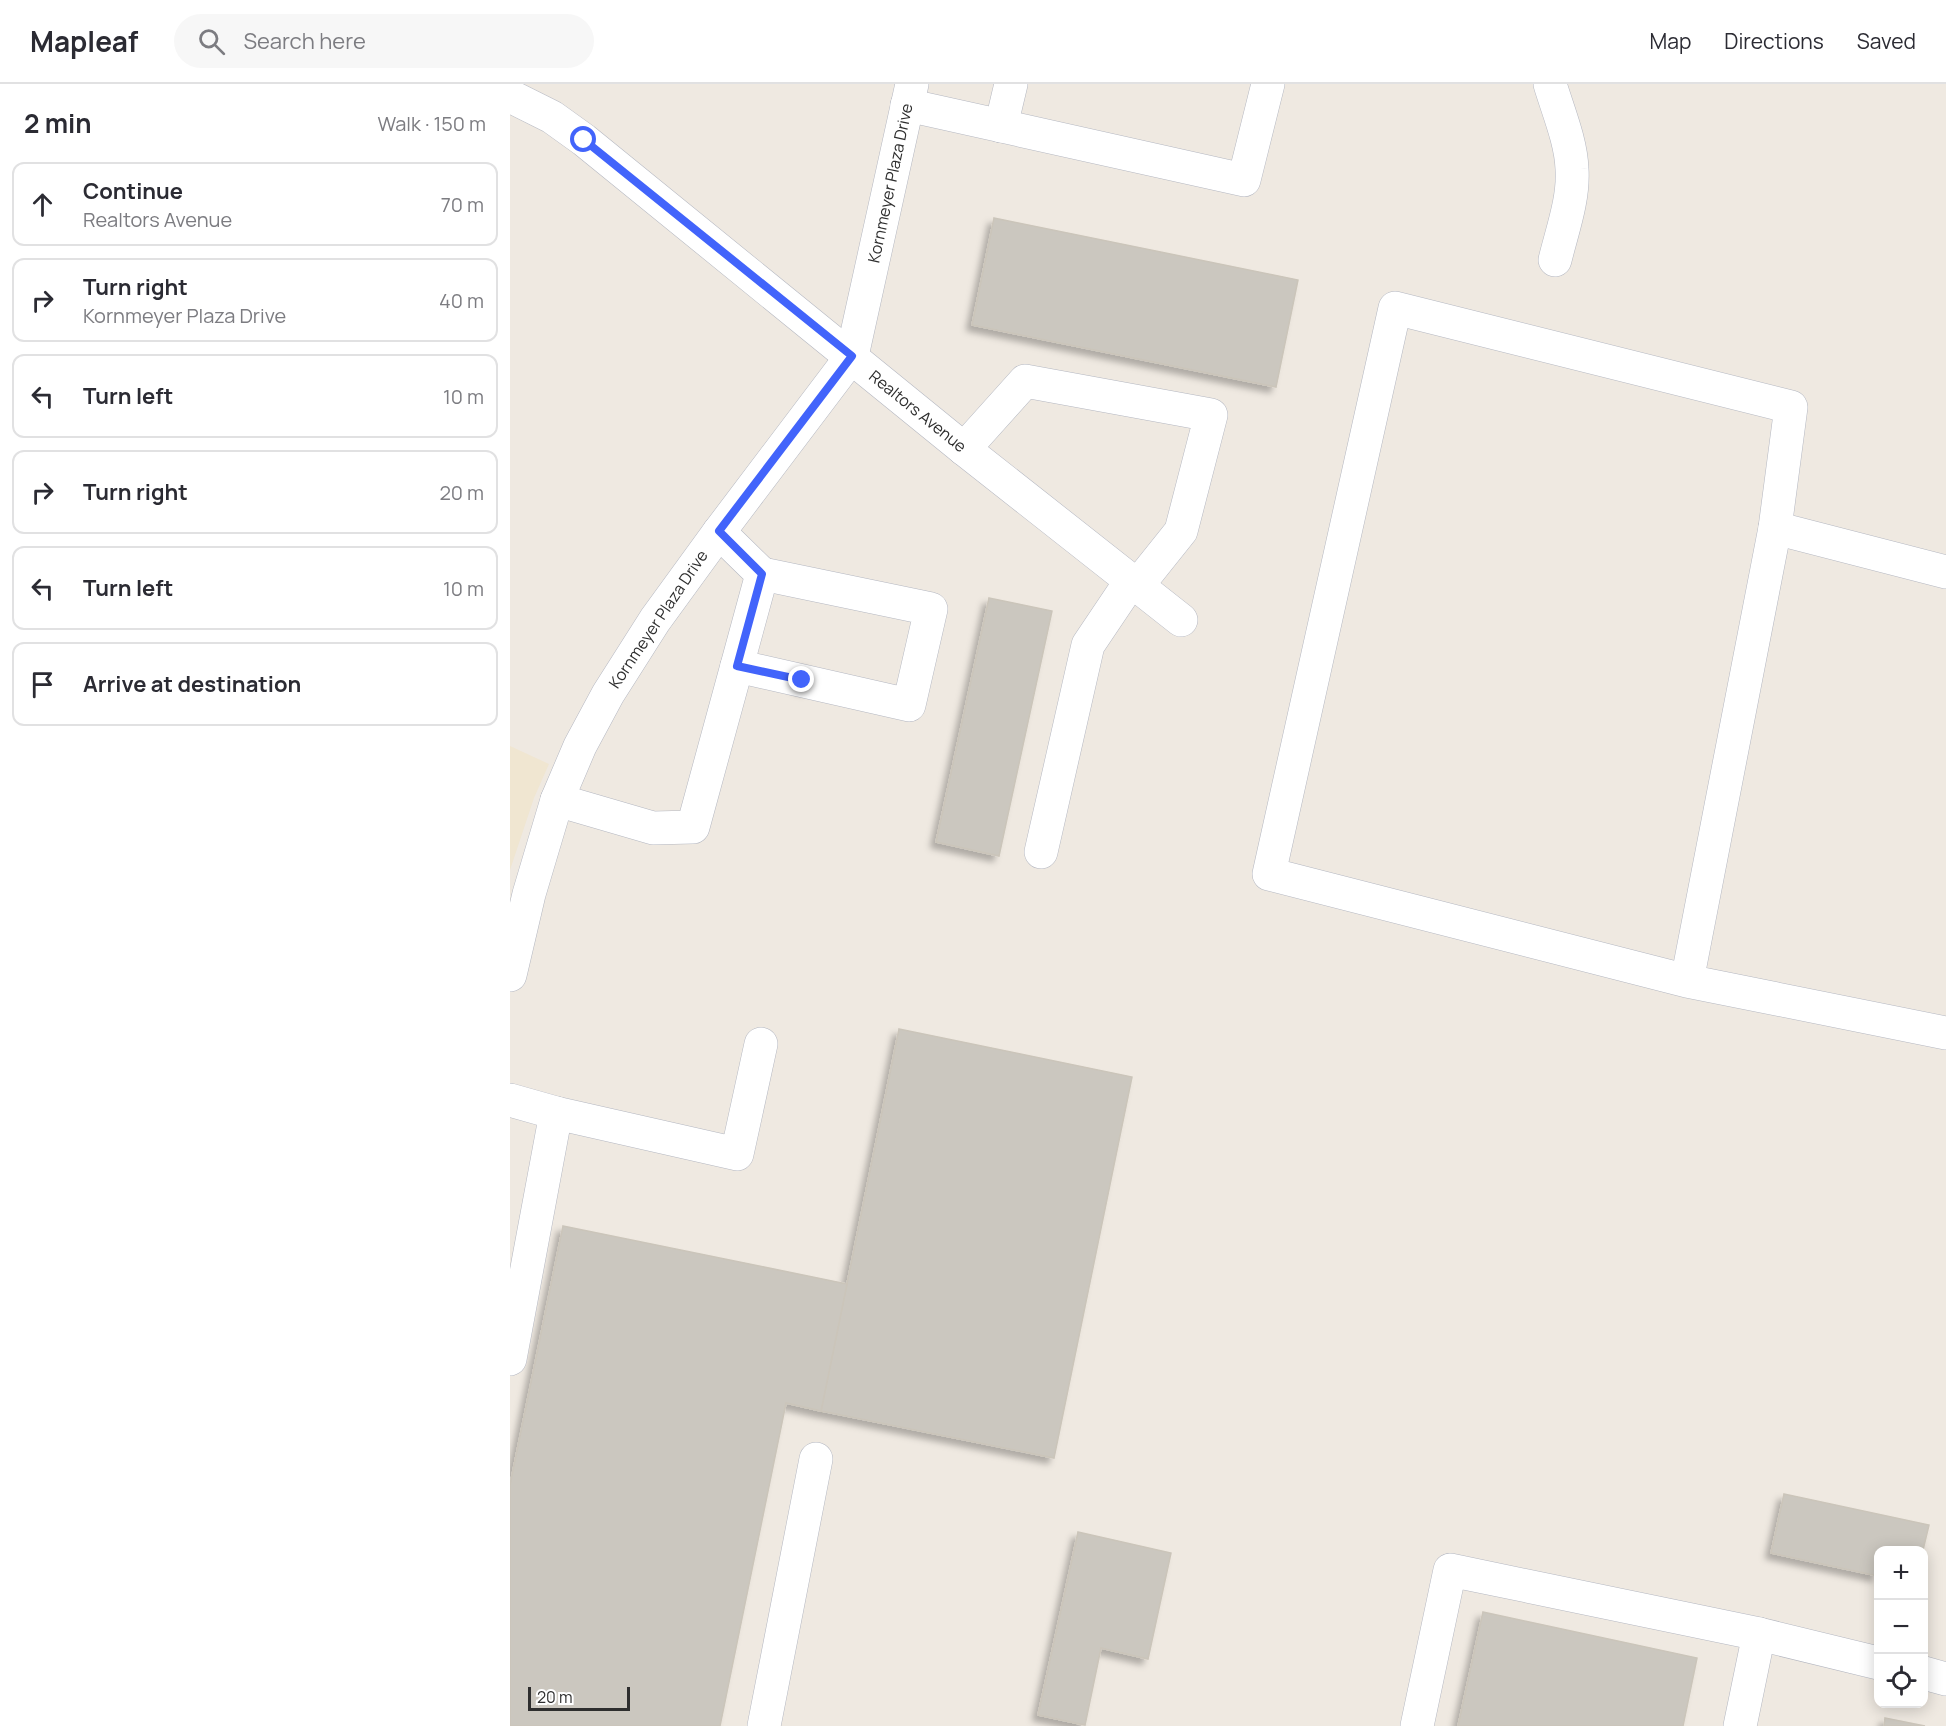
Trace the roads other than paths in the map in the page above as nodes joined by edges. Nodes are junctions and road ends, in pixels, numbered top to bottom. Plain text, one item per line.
1 (1011, 84) edge
2 (1268, 84) edge
3 (1550, 84) edge
4 (909, 94) edge
5 (510, 96) edge
6 (1001, 126) junction
7 (1555, 260) dead end
8 (852, 356) junction
9 (964, 449) junction
10 (1775, 528) junction
11 (719, 531) junction
12 (1946, 572) edge
13 (762, 574) junction
14 (1134, 584) junction
15 (1181, 620) dead end
16 (737, 666) junction
17 (557, 800) junction
18 (1041, 852) dead end
19 (510, 975) edge
20 (1687, 981) junction
21 (1946, 1033) edge
22 (761, 1044) dead end
23 (510, 1100) edge
24 (556, 1113) junction
25 (510, 1359) edge
26 (816, 1459) dead end
27 (1760, 1635) junction
28 (1874, 1662) edge
29 (1928, 1674) edge
30 (1946, 1678) edge
31 (764, 1726) edge
32 (1417, 1726) edge
33 (1740, 1726) edge

1 - 6 street
2 - 6 street
3 - 7 street
4 - 6 street
4 - 8 street, Kornmeyer Plaza Drive
5 - 8 street, Realtors Avenue
8 - 9 street, Realtors Avenue
8 - 11 street, Kornmeyer Plaza Drive
9 - 14 street, Realtors Avenue
9 - 14 street
10 - 12 street
10 - 20 street
10 - 20 street
11 - 13 street
11 - 17 street, Kornmeyer Plaza Drive
13 - 16 street
13 - 16 street
14 - 15 street, Realtors Avenue
14 - 18 street
16 - 17 street
17 - 19 street, Kornmeyer Plaza Drive
20 - 21 street
22 - 24 street
23 - 24 street
24 - 25 street
26 - 31 street
27 - 28 street
27 - 32 street
27 - 33 street
29 - 30 street

